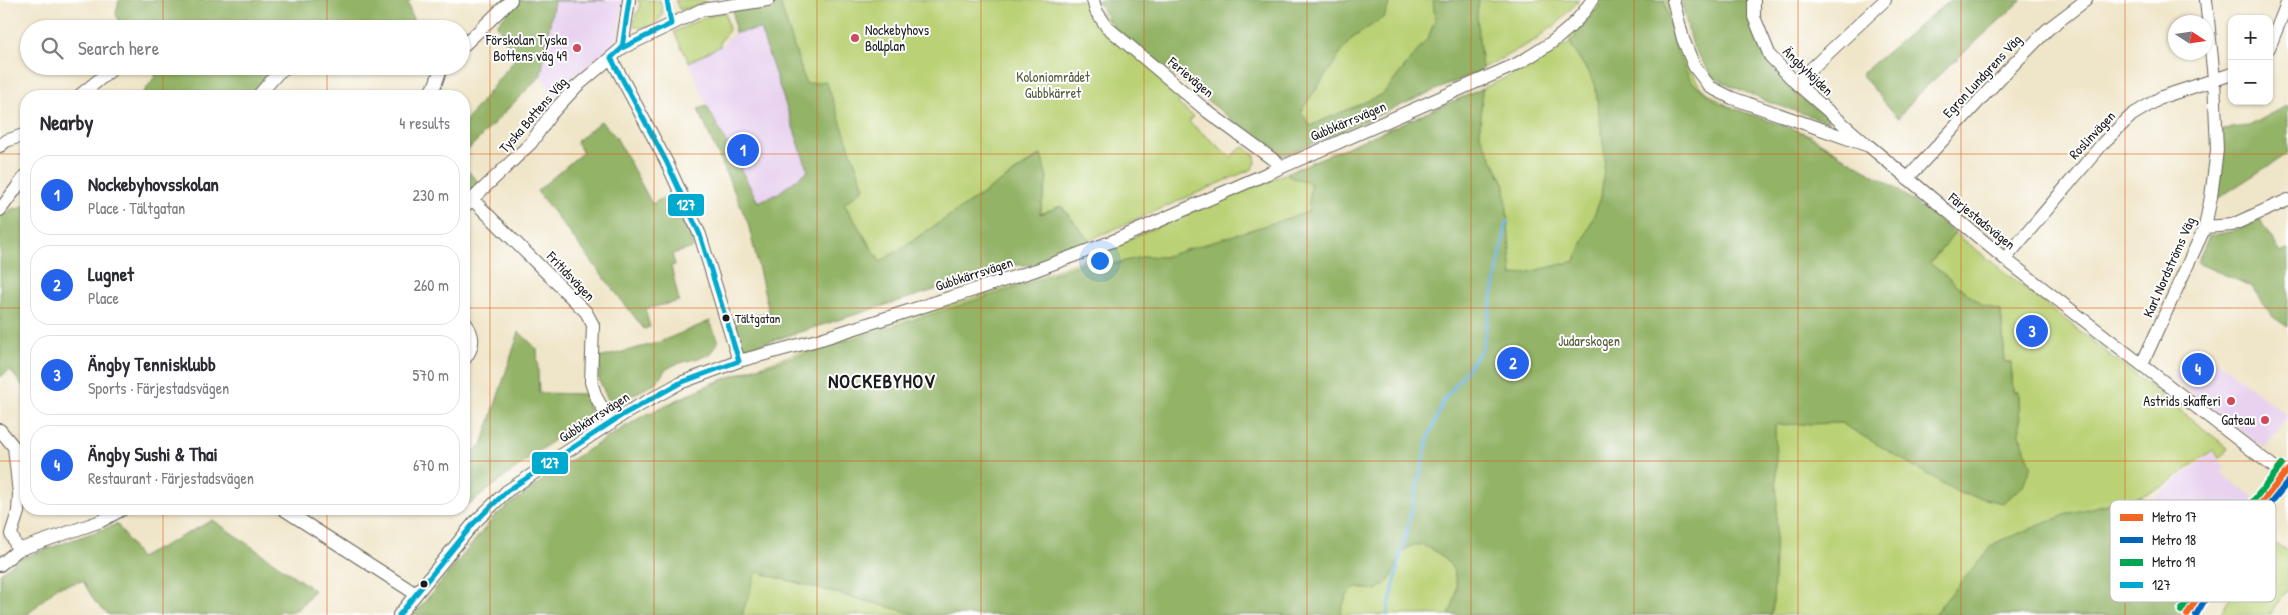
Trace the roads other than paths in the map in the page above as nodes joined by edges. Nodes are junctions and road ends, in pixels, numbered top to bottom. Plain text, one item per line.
1 (511, 0) edge
2 (629, 0) edge
3 (768, 0) edge
4 (1093, 0) edge
5 (1592, 0) edge
6 (1673, 0) edge
7 (1754, 0) edge
8 (1885, 0) edge
9 (2086, 0) edge
10 (2206, 0) edge
11 (2288, 1) edge
12 (2273, 38) edge
13 (470, 39) edge
14 (622, 48) junction
15 (611, 58) junction
16 (105, 75) edge
17 (276, 75) edge
18 (436, 75) edge
19 (2228, 75) edge
20 (2214, 79) junction
21 (1796, 83) junction
22 (86, 90) edge
23 (263, 90) edge
24 (432, 90) edge
25 (20, 136) edge
26 (0, 146) edge
27 (1869, 146) junction
28 (1282, 166) junction
29 (1907, 179) junction
30 (20, 183) edge
31 (2288, 200) edge
32 (470, 202) edge
33 (470, 204) edge
34 (0, 210) edge
35 (2206, 228) junction
36 (2005, 259) junction
37 (470, 329) edge
38 (470, 352) edge
39 (739, 360) junction
40 (2142, 364) junction
41 (611, 422) junction
42 (0, 430) edge
43 (2288, 478) edge
44 (112, 515) edge
45 (291, 515) edge
46 (5, 531) edge
47 (18, 550) junction
48 (0, 565) edge
49 (416, 594) junction
50 (399, 615) edge

1 - 13 street
2 - 14 street
3 - 14 street, Tyska Bottens Väg
4 - 28 street, Ferievägen
5 - 28 street, Gubbkärrsvägen
6 - 27 street, Färjestadsvägen
7 - 21 street, Ängbyhöjden
8 - 21 street
9 - 29 street, Egron Lundgrens Väg
10 - 20 street, Karl Nordströms Väg
11 - 12 street
14 - 15 street, Tyska Bottens Väg
15 - 32 street, Tyska Bottens Väg
15 - 39 street
16 - 22 street
17 - 23 street
18 - 24 street
19 - 20 street, Roslinvägen
20 - 35 street, Karl Nordströms Väg
20 - 36 street, Roslinvägen
21 - 27 street, Ängbyhöjden
25 - 26 street
27 - 29 street, Färjestadsvägen
28 - 39 street, Gubbkärrsvägen
29 - 36 street, Färjestadsvägen
30 - 34 street
31 - 35 street
33 - 41 street, Fritidsvägen
35 - 40 street, Karl Nordströms Väg
36 - 40 street, Färjestadsvägen
37 - 38 street
39 - 41 street, Gubbkärrsvägen
40 - 43 street, Färjestadsvägen
41 - 49 street, Gubbkärrsvägen
42 - 46 street
44 - 47 street
45 - 49 street
46 - 47 street
47 - 48 street
49 - 50 street, Gubbkärrsvägen

